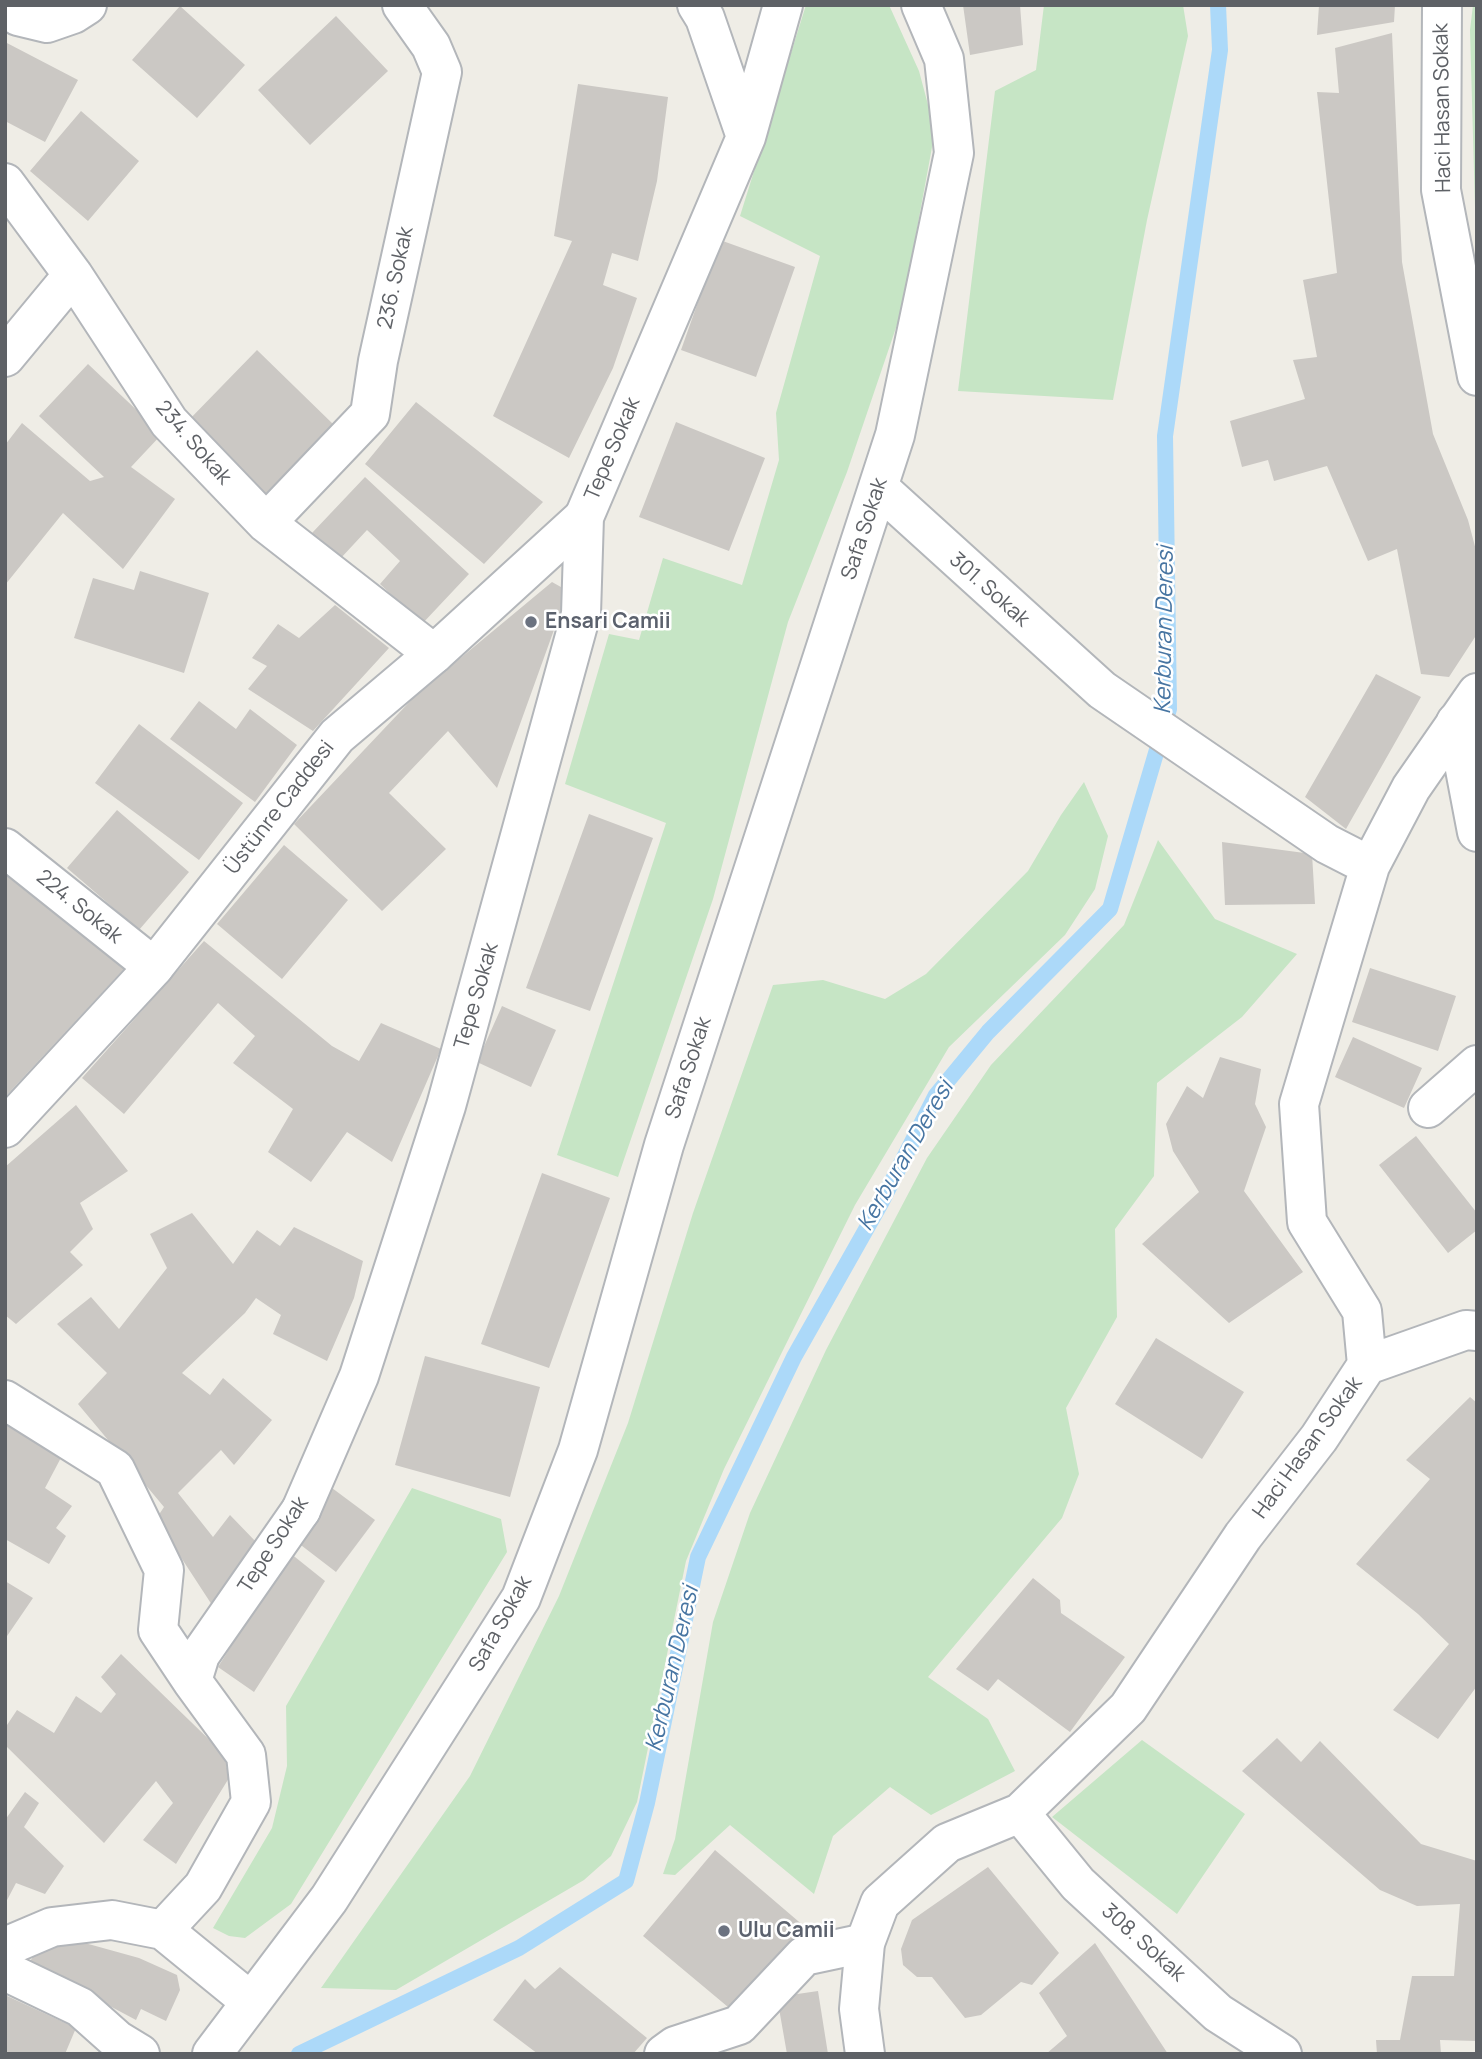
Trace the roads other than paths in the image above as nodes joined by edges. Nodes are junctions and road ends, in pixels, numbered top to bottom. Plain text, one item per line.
1 (88, 5) edge
2 (402, 5) edge
3 (697, 5) edge
4 (783, 5) edge
5 (921, 5) edge
6 (1442, 5) edge
7 (5, 6) edge
8 (746, 137) junction
9 (5, 183) edge
10 (73, 275) junction
11 (5, 357) edge
12 (1477, 376) edge
13 (878, 487) junction
14 (584, 517) junction
15 (266, 523) junction
16 (434, 654) junction
17 (1466, 707) edge
18 (1477, 832) edge
19 (5, 848) edge
20 (1370, 866) junction
21 (153, 967) junction
22 (1477, 1065) edge
23 (1428, 1108) dead end
24 (5, 1128) edge
25 (1477, 1331) edge
26 (1367, 1365) junction
27 (5, 1399) edge
28 (192, 1681) junction
29 (1020, 1813) junction
30 (163, 1930) junction
31 (865, 1943) junction
32 (5, 1947) edge
33 (5, 1971) edge
34 (250, 2001) junction
35 (139, 2054) edge
36 (212, 2054) edge
37 (664, 2054) edge
38 (865, 2054) edge
39 (1282, 2054) edge

1 - 7 street
2 - 15 street, 236. Sokak
3 - 8 street
4 - 8 street, Tepe Sokak
5 - 13 street, Safa Sokak
6 - 12 street, Haci Hasan Sokak
8 - 14 street, Tepe Sokak
9 - 10 street, 234. Sokak
10 - 11 street
10 - 15 street, 234. Sokak
13 - 20 street, 301. Sokak
13 - 34 street, Safa Sokak
14 - 16 street, Üstünre Caddesi
14 - 28 street, Tepe Sokak
15 - 16 street, 234. Sokak
16 - 21 street, Üstünre Caddesi
17 - 18 street
17 - 20 street, Haci Hasan Sokak
19 - 21 street, 224. Sokak
20 - 26 street, Haci Hasan Sokak
21 - 24 street, Üstünre Caddesi
22 - 23 street
25 - 26 street
26 - 29 street, Haci Hasan Sokak
27 - 28 street
28 - 30 street
29 - 31 street, Haci Hasan Sokak
29 - 39 street, 308. Sokak
30 - 32 street
30 - 34 street
31 - 37 street
31 - 38 street, Haci Hasan Sokak
33 - 35 street
34 - 36 street, Safa Sokak

